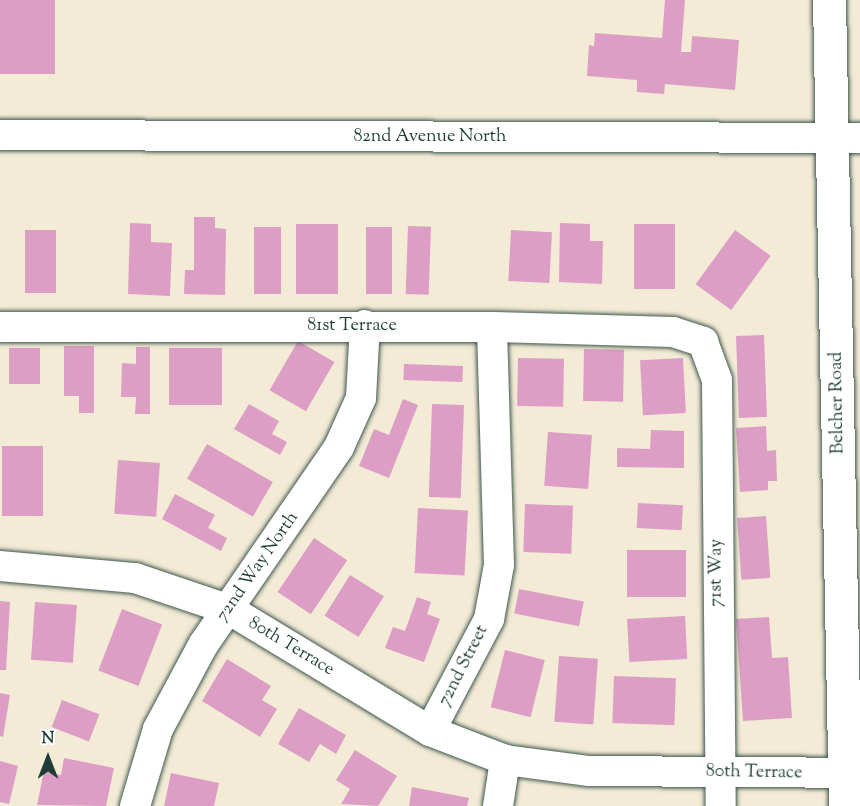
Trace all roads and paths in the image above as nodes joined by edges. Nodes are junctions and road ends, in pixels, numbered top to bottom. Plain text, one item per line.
1 (829, 0) edge
2 (0, 135) edge
3 (847, 138) edge
4 (365, 325) junction
5 (0, 327) edge
6 (492, 327) junction
7 (703, 342) joint
8 (0, 566) edge
9 (230, 609) junction
10 (430, 731) junction
11 (505, 760) junction
12 (718, 772) junction
13 (852, 773) edge
14 (135, 806) edge
15 (498, 806) edge
16 (721, 806) edge
17 (845, 806) edge

1 - 3 main road, Belcher Road
2 - 3 street, 82nd Avenue North
3 - 13 main road, Belcher Road
4 - 5 street, 81st Terrace
4 - 6 street, 81st Terrace
4 - 9 street, 72nd Way North
6 - 7 street, 81st Terrace
6 - 10 street, 72nd Street
7 - 12 street, 71st Way
8 - 9 street, 80th Terrace
9 - 10 street, 80th Terrace
9 - 14 street, 72nd Way North
10 - 11 street
11 - 12 street, 80th Terrace
11 - 15 street
12 - 13 street, 80th Terrace
12 - 16 street, 71st Way
13 - 17 main road, Belcher Road

